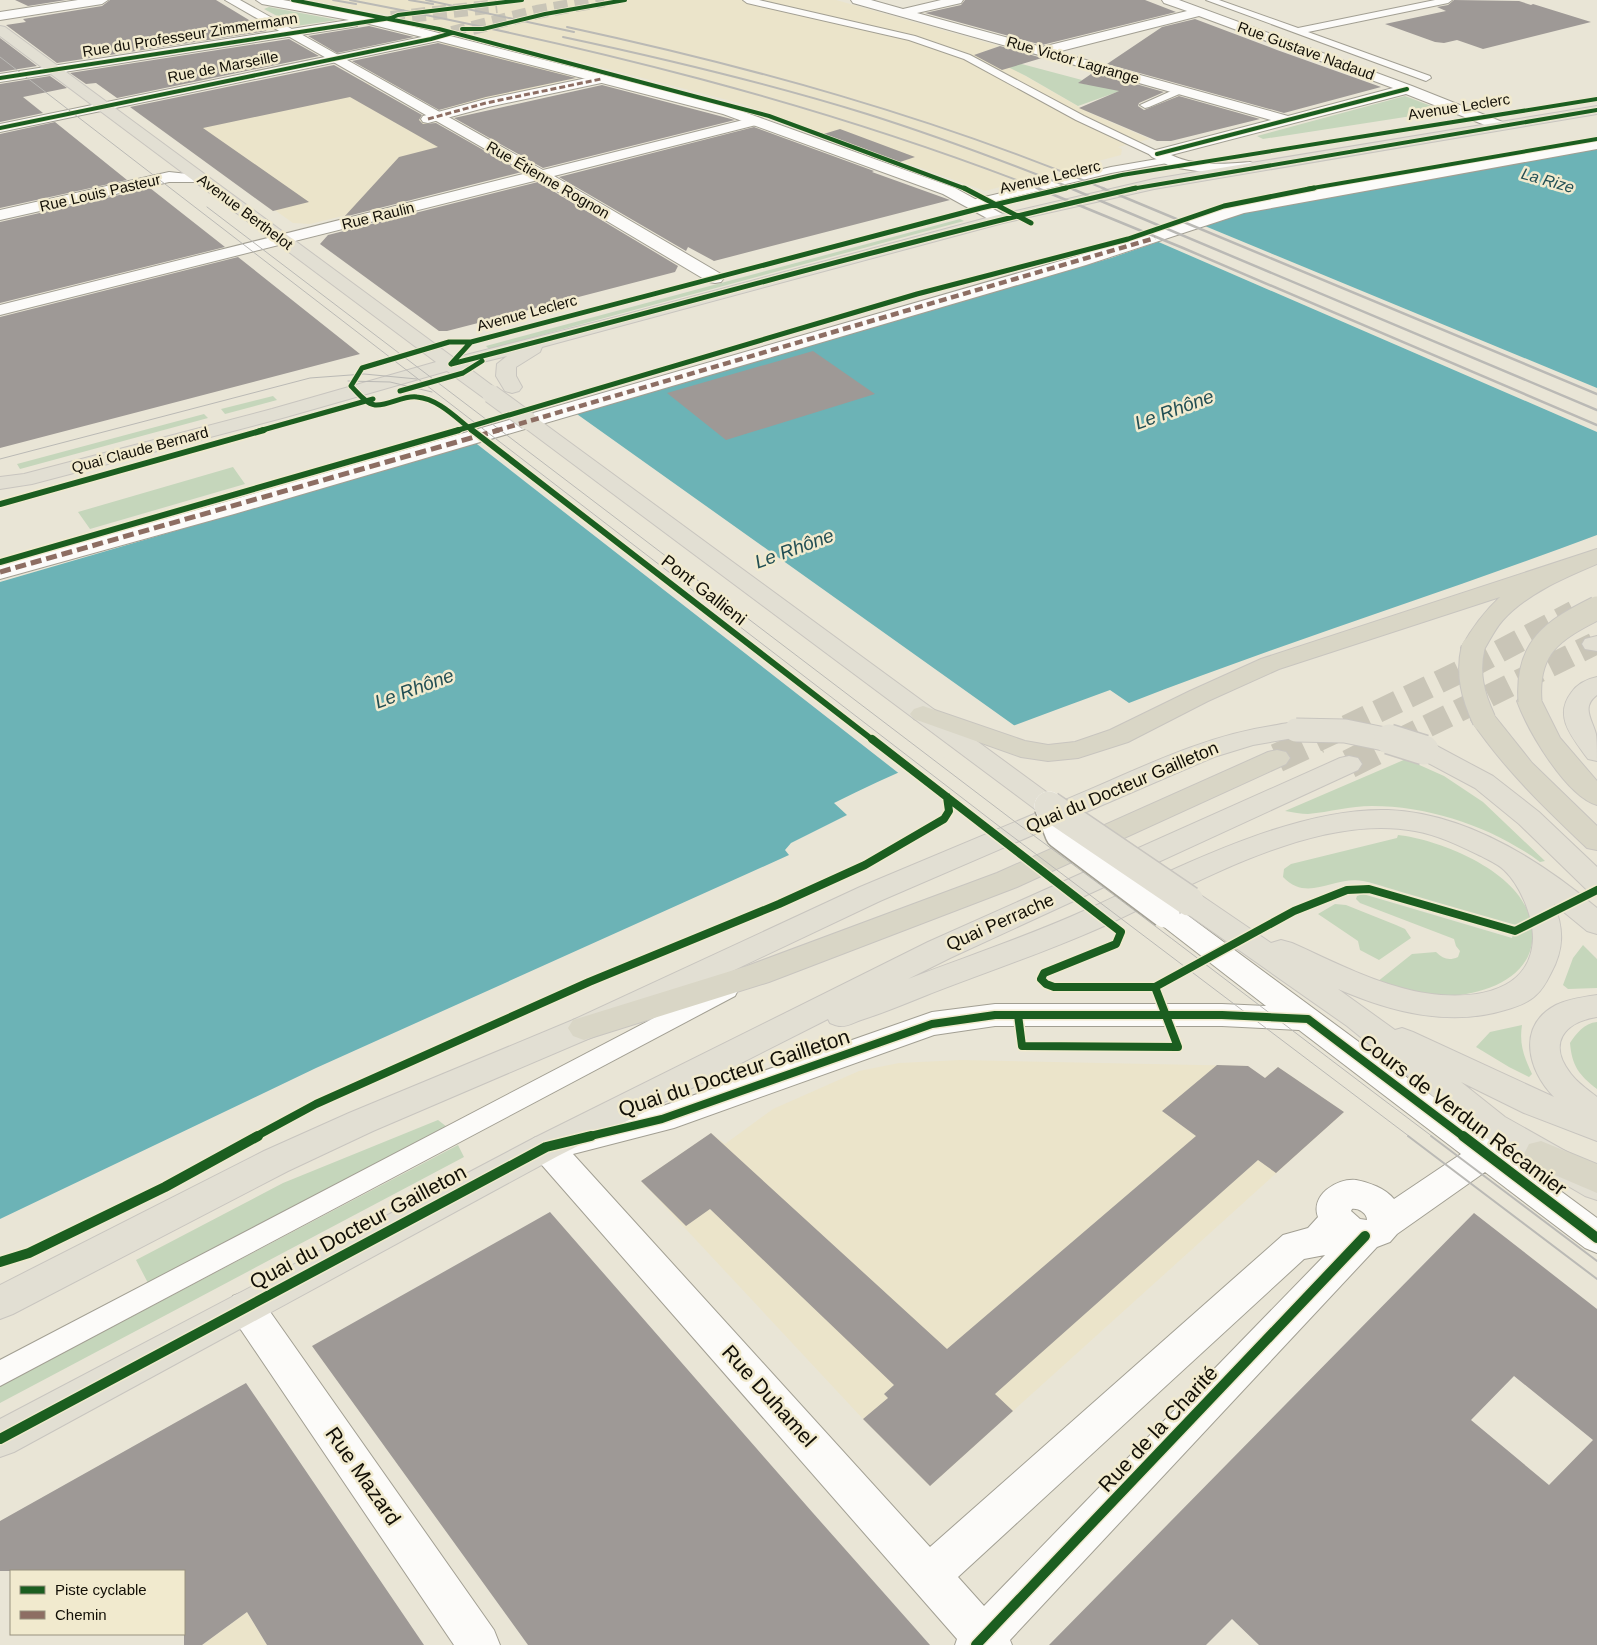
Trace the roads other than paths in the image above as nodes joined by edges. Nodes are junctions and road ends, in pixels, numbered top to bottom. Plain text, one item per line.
1 (102, 0) edge
2 (231, 0) edge
3 (262, 0) edge
4 (736, 0) edge
5 (857, 0) edge
6 (957, 0) edge
7 (1168, 0) edge
8 (1210, 0) edge
9 (1448, 0) edge
10 (751, 1) edge
11 (1200, 12) junction
12 (903, 13) junction
13 (0, 16) edge
14 (410, 16) tunnel mouth
15 (372, 20) junction
16 (394, 22) junction
17 (0, 30) edge
18 (1297, 31) junction
19 (288, 33) junction
20 (446, 35) junction
21 (1042, 51) junction
22 (335, 59) junction
23 (52, 70) junction
24 (0, 78) edge
25 (601, 78) junction
26 (1426, 78) dead end
27 (1407, 89) junction
28 (1180, 90) junction
29 (1597, 98) edge
30 (1145, 105) dead end
31 (102, 106) junction
32 (1597, 110) edge
33 (1481, 117) junction
34 (433, 118) junction
35 (1288, 120) junction
36 (756, 121) junction
37 (1500, 126) junction
38 (0, 128) edge
39 (1597, 144) edge
40 (1168, 160) junction
41 (1250, 167) junction
42 (541, 175) junction
43 (200, 179) junction
44 (1154, 184) junction
45 (976, 206) junction
46 (0, 215) edge
47 (1000, 219) junction
48 (283, 240) junction
49 (715, 278) junction
50 (0, 310) edge
51 (543, 342) junction
52 (451, 364) junction
53 (483, 388) junction
54 (279, 413) junction
55 (528, 421) junction
56 (0, 483) edge
57 (1597, 556) edge
58 (1572, 566) junction
59 (0, 572) edge
60 (1597, 608) edge
61 (1597, 684) edge
62 (923, 714) junction
63 (1597, 753) edge
64 (1278, 758) tunnel mouth
65 (1349, 764) tunnel mouth
66 (1597, 796) edge
67 (1049, 806) joint
68 (1597, 841) edge
69 (1510, 860) junction
70 (1597, 883) edge
71 (1177, 907) junction
72 (1597, 924) edge
73 (1229, 928) junction
74 (758, 974) junction
75 (1597, 1006) edge
76 (1358, 1018) junction
77 (1308, 1019) junction
78 (584, 1028) junction
79 (765, 1038) junction
80 (1597, 1116) edge
81 (1597, 1128) edge
82 (546, 1147) junction
83 (1486, 1154) junction
84 (1541, 1154) junction
85 (1597, 1179) edge
86 (1597, 1186) edge
87 (1362, 1227) junction
88 (1597, 1238) edge
89 (0, 1303) edge
90 (246, 1307) junction
91 (0, 1374) edge
92 (0, 1439) edge
93 (929, 1575) junction
94 (983, 1642) edge
95 (479, 1645) edge

1 - 13 street
2 - 19 street, Rue Étienne Rognon
3 - 15 street
4 - 10 lane
5 - 12 street, Rue Victor Lagrange
6 - 12 street
7 - 11 street, Rue Gustave Nadaud
8 - 18 lane
9 - 18 lane
10 - 40 lane
11 - 21 street
11 - 27 street, Rue Gustave Nadaud
12 - 21 street, Rue Victor Lagrange
14 - 16 street
15 - 16 street
15 - 19 street, Rue du Professeur Zimmermann
16 - 20 street
17 - 23 main road, Avenue Berthelot
18 - 26 lane
19 - 22 street, Rue Étienne Rognon
19 - 23 street, Rue du Professeur Zimmermann
20 - 22 street, Rue de Marseille
20 - 25 street
21 - 28 street, Rue Victor Lagrange
22 - 31 street, Rue de Marseille
22 - 34 street, Rue Étienne Rognon
23 - 24 street, Rue du Professeur Zimmermann
23 - 31 main road, Avenue Berthelot
25 - 34 street
25 - 36 street
27 - 33 street, Rue Gustave Nadaud
27 - 35 street, Avenue Leclerc
28 - 30 lane
28 - 35 street, Rue Victor Lagrange
29 - 33 main road, Avenue Leclerc
31 - 38 street, Rue de Marseille
31 - 43 main road, Avenue Berthelot
32 - 37 main road, Avenue Leclerc
33 - 37 street, Rue Gustave Nadaud
33 - 40 main road, Avenue Leclerc
34 - 42 street, Rue Étienne Rognon
35 - 40 street, Avenue Leclerc
36 - 42 street, Rue Raulin
36 - 45 street
37 - 41 main road, Avenue Leclerc
39 - 59 street
40 - 41 street, Avenue Leclerc
40 - 44 street, Avenue Leclerc
40 - 45 main road, Avenue Leclerc
41 - 44 main road, Avenue Leclerc
42 - 48 street, Rue Raulin
42 - 49 street, Rue Étienne Rognon
43 - 46 street, Rue Louis Pasteur
43 - 48 main road, Avenue Berthelot
44 - 47 main road, Avenue Leclerc
45 - 47 street
45 - 49 main road, Avenue Leclerc
47 - 51 main road, Avenue Leclerc
48 - 50 street, Rue Raulin
48 - 52 main road, Avenue Berthelot
49 - 52 main road, Avenue Leclerc
51 - 52 main road, Avenue Leclerc
51 - 55 main road
52 - 53 main road, Avenue Berthelot
52 - 54 main road, Quai Claude Bernard
53 - 54 main road, Quai Claude Bernard
53 - 55 main road, Pont Gallieni, bridge
54 - 56 main road, Quai Claude Bernard
55 - 62 main road, Pont Gallieni
57 - 58 highway
58 - 62 highway
58 - 68 highway, bridge
60 - 66 highway, bridge
61 - 63 main road
62 - 67 main road, Pont Gallieni
64 - 74 highway
65 - 79 main road, Quai Perrache
67 - 71 street, Cours de Verdun Récamier, bridge
69 - 72 main road
69 - 73 main road
69 - 79 main road
70 - 78 main road, Quai du Docteur Gailleton, bridge
71 - 73 main road
71 - 77 street, Cours de Verdun Récamier
73 - 76 main road
74 - 78 highway
74 - 91 lane
75 - 80 main road
76 - 81 main road
76 - 84 main road
77 - 82 street, Quai du Docteur Gailleton
77 - 83 street, Cours de Verdun Récamier
78 - 89 main road, Quai du Docteur Gailleton
79 - 82 main road, Quai du Docteur Gailleton
82 - 90 main road, Quai du Docteur Gailleton
82 - 93 street, Rue Duhamel
83 - 87 street, Rue de la Charité
83 - 88 street, Cours de Verdun Récamier
84 - 85 highway
84 - 86 main road
87 - 93 street, Rue de la Charité
87 - 94 street, Rue de la Charité
90 - 92 main road, Quai du Docteur Gailleton
90 - 95 street, Rue Mazard
93 - 94 street, Rue Duhamel

